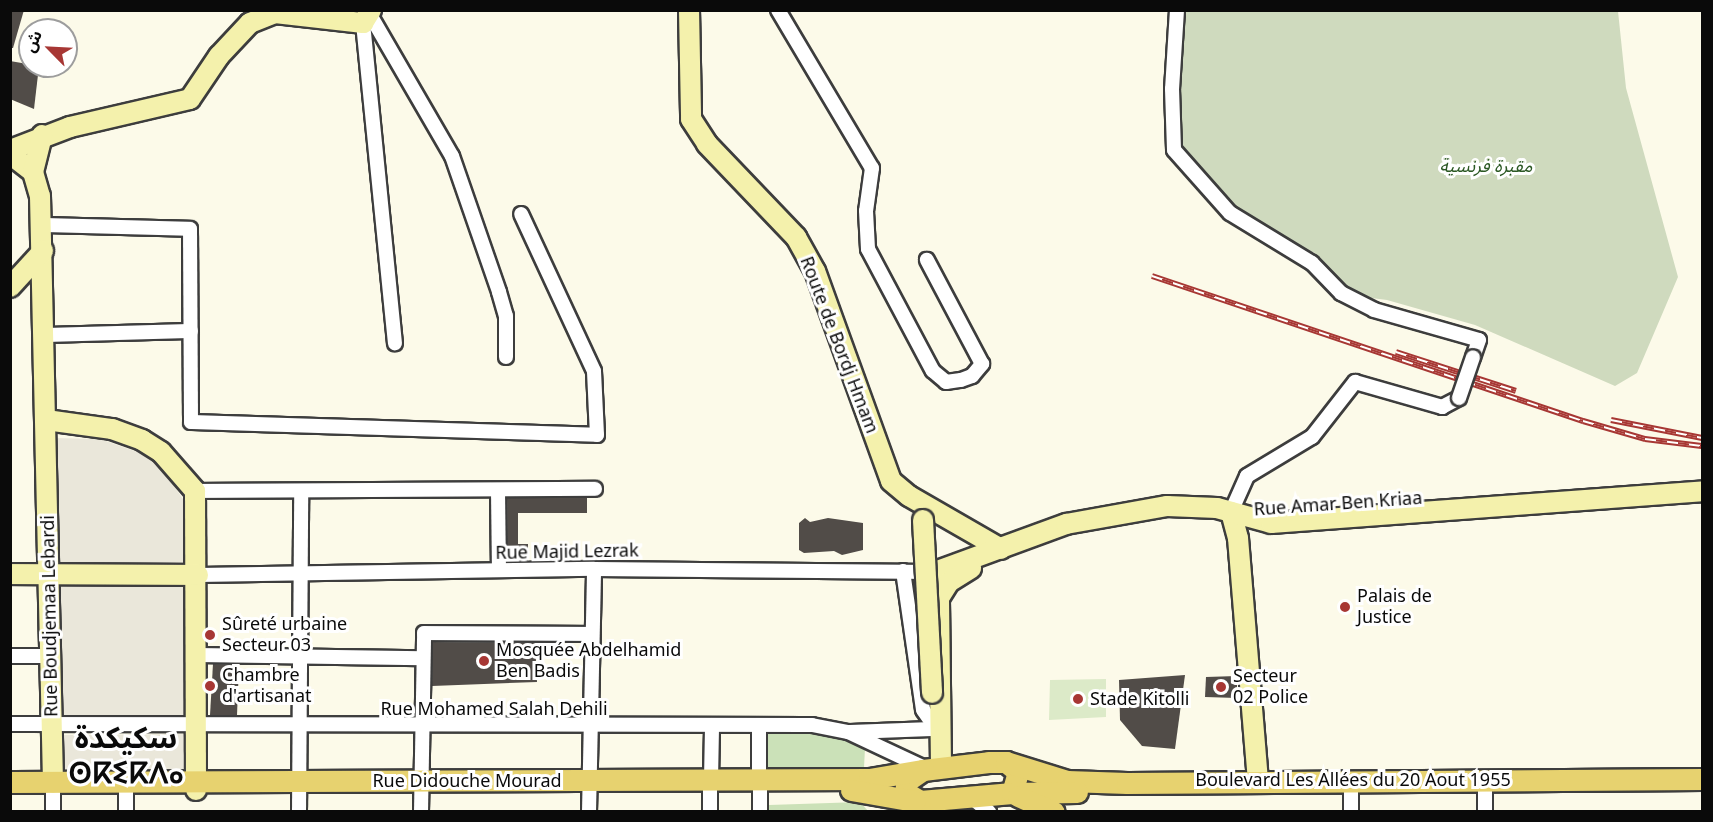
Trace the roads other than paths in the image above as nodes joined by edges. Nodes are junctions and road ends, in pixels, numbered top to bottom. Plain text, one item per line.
1 (689, 10) edge
2 (778, 10) edge
3 (1177, 10) edge
4 (368, 15) edge
5 (42, 135) junction
6 (10, 152) edge
7 (33, 172) junction
8 (521, 214) dead end
9 (42, 225) junction
10 (43, 251) junction
11 (927, 260) dead end
12 (10, 287) edge
13 (191, 331) junction
14 (44, 335) junction
15 (395, 344) dead end
16 (506, 357) dead end
17 (46, 420) junction
18 (1702, 478) edge
19 (595, 489) dead end
20 (195, 491) junction
21 (301, 491) junction
22 (498, 491) junction
23 (1702, 491) edge
24 (909, 496) junction
25 (1231, 512) junction
26 (1257, 520) junction
27 (1238, 538) junction
28 (1001, 549) junction
29 (594, 569) junction
30 (499, 570) junction
31 (903, 571) junction
32 (935, 572) joint
33 (50, 573) junction
34 (10, 574) edge
35 (198, 575) junction
36 (302, 575) junction
37 (592, 634) junction
38 (197, 655) junction
39 (51, 656) junction
40 (300, 656) junction
41 (10, 657) edge
42 (423, 658) junction
43 (927, 717) junction
44 (10, 724) edge
45 (712, 726) junction
46 (759, 726) junction
47 (52, 727) junction
48 (196, 727) junction
49 (591, 727) junction
50 (300, 728) junction
51 (422, 728) junction
52 (848, 732) junction
53 (931, 767) junction
54 (1012, 767) junction
55 (1258, 778) junction
56 (1702, 779) edge
57 (10, 782) edge
58 (759, 784) junction
59 (421, 785) junction
60 (589, 785) junction
61 (710, 785) junction
62 (196, 786) junction
63 (299, 786) junction
64 (53, 787) junction
65 (1351, 788) junction
66 (1485, 788) junction
67 (1702, 788) edge
68 (10, 789) edge
69 (126, 790) junction
70 (1012, 793) junction
71 (972, 798) junction
72 (918, 801) junction
73 (1046, 804) edge
74 (53, 812) edge
75 (126, 812) edge
76 (299, 812) edge
77 (421, 812) edge
78 (589, 812) edge
79 (710, 812) edge
80 (760, 812) edge
81 (896, 812) edge
82 (989, 812) edge
83 (1351, 812) edge
84 (1485, 812) edge

1 - 24 main road, Route de Bordj Hmam
2 - 11 street
3 - 25 street, bridge
4 - 5 main road
4 - 15 street
4 - 16 street
5 - 6 main road
5 - 7 main road
6 - 7 main road
7 - 9 main road, Rue Boudjemaa Lebardi
8 - 13 street
9 - 10 main road, Rue Boudjemaa Lebardi
9 - 13 street
10 - 12 main road
10 - 14 main road, Rue Boudjemaa Lebardi
13 - 14 street
14 - 17 main road, Rue Boudjemaa Lebardi
17 - 20 main road
17 - 33 main road, Rue Boudjemaa Lebardi
18 - 25 main road, Rue Amar Ben Kriaa
19 - 22 street
20 - 21 street
20 - 35 main road
21 - 22 street
21 - 36 street
22 - 30 street
23 - 26 main road, Rue Amar Ben Kriaa
24 - 28 main road, Route de Bordj Hmam
24 - 43 main road, bridge
25 - 26 main road, Rue Amar Ben Kriaa
25 - 27 main road
25 - 28 main road
26 - 27 main road
27 - 55 main road
28 - 32 main road
28 - 53 main road
29 - 30 street, Rue Majid Lezrak
29 - 31 street, Rue Majid Lezrak
29 - 37 street
30 - 36 street, Rue Majid Lezrak
31 - 32 street, Rue Majid Lezrak
31 - 43 street
33 - 34 main road
33 - 35 main road
33 - 39 main road, Rue Boudjemaa Lebardi
35 - 36 street, Rue Majid Lezrak
35 - 38 main road
36 - 40 street
37 - 42 street
37 - 49 street
38 - 40 street
38 - 48 main road
39 - 41 street
39 - 47 main road, Rue Boudjemaa Lebardi
40 - 42 street
40 - 50 street
42 - 51 street
43 - 52 street
43 - 53 main road
44 - 47 street, Rue Mohamed Salah Dehili
45 - 46 street, Rue Mohamed Salah Dehili
45 - 49 street, Rue Mohamed Salah Dehili
45 - 61 street
46 - 52 street, Rue Mohamed Salah Dehili
46 - 58 street
47 - 48 street, Rue Mohamed Salah Dehili
47 - 64 main road, Rue Boudjemaa Lebardi
48 - 50 street, Rue Mohamed Salah Dehili
48 - 62 main road
49 - 51 street, Rue Mohamed Salah Dehili
49 - 60 street
50 - 51 street, Rue Mohamed Salah Dehili
50 - 63 street
51 - 59 street
52 - 53 street, Rue Mohamed Salah Dehili
53 - 54 main road, Boulevard Les Allées du 20 Aout 1955
53 - 58 main road, Rue Didouche Mourad
53 - 72 main road
54 - 55 main road, Boulevard Les Allées du 20 Aout 1955
54 - 70 main road
54 - 73 main road
55 - 56 main road, Boulevard Les Allées du 20 Aout 1955
57 - 64 main road, Rue Didouche Mourad
58 - 61 main road, Rue Didouche Mourad
58 - 72 main road, Rue Didouche Mourad
58 - 80 street
59 - 60 main road, Rue Didouche Mourad
59 - 63 main road, Rue Didouche Mourad
59 - 77 street
60 - 61 main road, Rue Didouche Mourad
60 - 78 street
61 - 79 street
62 - 63 main road, Rue Didouche Mourad
62 - 64 main road, Rue Didouche Mourad
62 - 69 main road, Rue Didouche Mourad
63 - 76 street
64 - 68 main road, Rue Didouche Mourad
64 - 69 main road, Rue Didouche Mourad
64 - 74 street, Rue Boudjemaa Lebardi
65 - 66 main road, Boulevard Les Allées du 20 Aout 1955
65 - 73 main road, Boulevard Les Allées du 20 Aout 1955
65 - 83 street
66 - 67 main road, Boulevard Les Allées du 20 Aout 1955
66 - 84 street
69 - 75 street
70 - 71 main road, Rue Didouche Mourad
70 - 73 main road
71 - 72 main road, Rue Didouche Mourad
71 - 82 street
72 - 81 street

